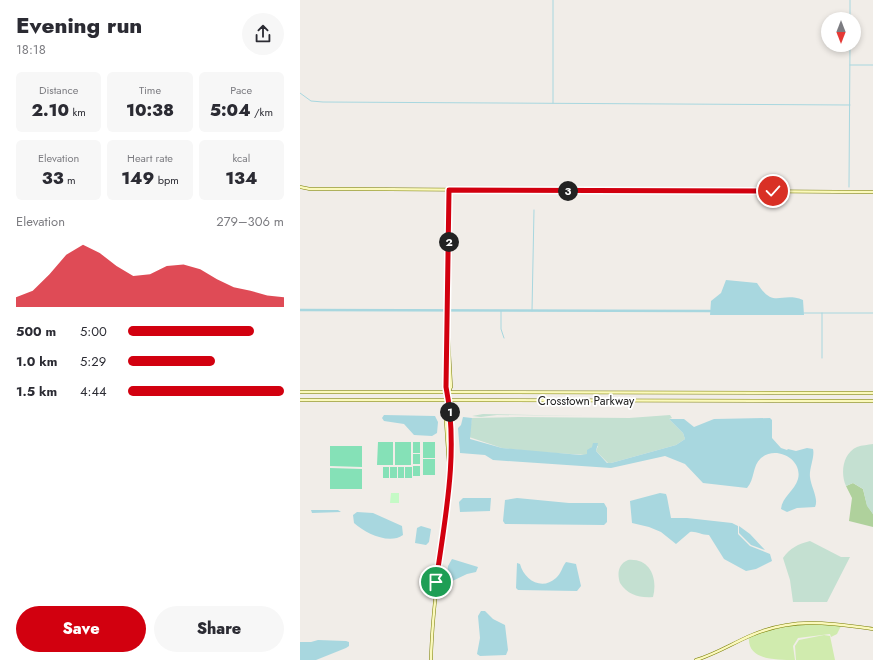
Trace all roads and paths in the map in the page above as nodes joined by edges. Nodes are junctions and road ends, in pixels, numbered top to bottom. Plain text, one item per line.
1 (300, 187) edge
2 (449, 190) junction
3 (873, 192) edge
4 (300, 392) edge
5 (448, 394) junction
6 (873, 394) edge
7 (300, 400) edge
8 (448, 401) junction
9 (873, 401) edge
10 (873, 629) edge
11 (431, 660) edge
12 (696, 660) edge

1 - 2 street
2 - 3 street
2 - 5 street
4 - 5 street, Crosstown Parkway
5 - 6 street, Crosstown Parkway
5 - 8 street
7 - 8 street, Crosstown Parkway
8 - 9 street, Crosstown Parkway
8 - 11 street
10 - 12 street

